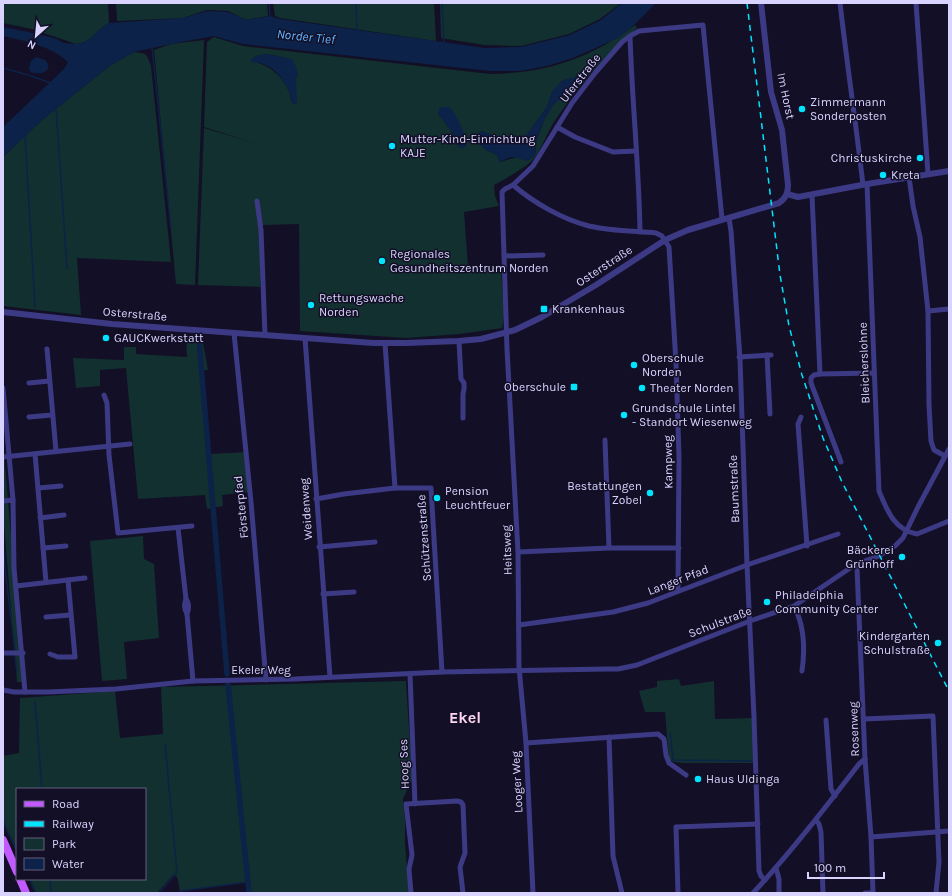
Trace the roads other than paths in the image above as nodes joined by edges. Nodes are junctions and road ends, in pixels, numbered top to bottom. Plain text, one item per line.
1 (761, 3) edge
2 (840, 3) edge
3 (916, 3) edge
4 (630, 36) junction
5 (557, 126) junction
6 (636, 151) junction
7 (949, 171) edge
8 (928, 174) junction
9 (909, 177) junction
10 (865, 184) junction
11 (513, 185) junction
12 (502, 192) joint
13 (787, 194) junction
14 (812, 195) junction
15 (257, 201) dead end
16 (729, 218) junction
17 (722, 219) junction
18 (640, 232) junction
19 (665, 240) junction
20 (543, 255) dead end
21 (504, 256) junction
22 (949, 309) edge
23 (928, 311) junction
24 (3, 312) edge
25 (507, 332) junction
26 (234, 333) junction
27 (265, 335) junction
28 (305, 338) junction
29 (459, 341) junction
30 (385, 343) junction
31 (46, 349) dead end
32 (739, 357) junction
33 (874, 373) junction
34 (820, 374) junction
35 (49, 381) junction
36 (29, 383) dead end
37 (3, 388) edge
38 (104, 395) dead end
39 (770, 414) dead end
40 (52, 415) junction
41 (801, 417) dead end
42 (29, 418) dead end
43 (463, 418) dead end
44 (605, 440) dead end
45 (130, 444) dead end
46 (109, 447) junction
47 (949, 449) edge
48 (56, 451) junction
49 (35, 454) junction
50 (6, 456) edge
51 (945, 456) junction
52 (841, 462) dead end
53 (62, 486) dead end
54 (38, 488) junction
55 (395, 488) junction
56 (316, 499) junction
57 (13, 500) junction
58 (3, 501) edge
59 (64, 516) dead end
60 (40, 518) junction
61 (949, 521) edge
62 (192, 526) dead end
63 (178, 528) junction
64 (907, 530) junction
65 (838, 534) dead end
66 (375, 542) dead end
67 (66, 546) dead end
68 (806, 546) junction
69 (319, 547) junction
70 (43, 548) junction
71 (609, 548) junction
72 (679, 548) junction
73 (518, 552) junction
74 (856, 564) junction
75 (747, 565) junction
76 (85, 578) dead end
77 (68, 580) junction
78 (46, 582) junction
79 (16, 586) junction
80 (678, 590) junction
81 (354, 592) dead end
82 (323, 594) junction
83 (794, 606) junction
84 (70, 614) junction
85 (46, 617) dead end
86 (750, 621) junction
87 (519, 625) junction
88 (3, 653) edge
89 (23, 654) junction
90 (50, 654) dead end
91 (519, 670) junction
92 (802, 671) dead end
93 (442, 672) junction
94 (410, 674) junction
95 (330, 678) junction
96 (266, 680) junction
97 (193, 681) junction
98 (3, 690) edge
99 (25, 692) junction
100 (864, 719) junction
101 (826, 720) dead end
102 (609, 737) junction
103 (526, 743) junction
104 (865, 759) junction
105 (686, 775) dead end
106 (835, 796) junction
107 (415, 804) junction
108 (816, 820) junction
109 (758, 824) junction
110 (949, 831) edge
111 (938, 832) junction
112 (871, 836) junction
113 (3, 840) edge
114 (776, 868) junction
115 (16, 870) edge
116 (20, 880) edge
117 (765, 880) junction
118 (26, 893) edge
119 (411, 893) edge
120 (462, 893) edge
121 (533, 893) edge
122 (622, 893) edge
123 (678, 893) edge
124 (753, 893) edge
125 (779, 893) edge
126 (823, 893) edge
127 (865, 893) edge
128 (873, 893) edge
129 (936, 893) edge

1 - 13 street, Im Horst
2 - 10 street, Bleicherslohne
3 - 8 street
4 - 5 street, Uferstraße
4 - 6 street
4 - 17 street, Uferstraße
5 - 6 street
5 - 11 street, Uferstraße
6 - 18 street
7 - 8 street
8 - 9 street
9 - 10 street
9 - 23 street
10 - 14 street
10 - 33 street, Bleicherslohne
11 - 12 street, Uferstraße
11 - 18 street
12 - 21 street, Heitsweg
13 - 14 street
13 - 16 street, Osterstraße
14 - 34 street
15 - 27 street
16 - 17 street, Osterstraße
16 - 32 street, Baumstraße
17 - 19 street, Osterstraße
18 - 19 street
19 - 25 street, Osterstraße
19 - 72 street, Kampweg
20 - 21 street
21 - 25 street, Heitsweg
22 - 23 street
23 - 51 street
24 - 26 street, Osterstraße
25 - 29 street, Osterstraße
25 - 73 street, Heitsweg
26 - 27 street, Osterstraße
26 - 96 street, Försterpfad
27 - 28 street, Osterstraße
28 - 30 street, Osterstraße
28 - 56 street, Weidenweg
29 - 30 street, Osterstraße
29 - 43 street
30 - 55 street
31 - 35 street
32 - 39 street
32 - 75 street, Baumstraße
33 - 34 street
33 - 64 street, Bleicherslohne
34 - 52 street
35 - 36 street
35 - 40 street
37 - 50 street
38 - 46 street
40 - 42 street
40 - 48 street
41 - 68 street
44 - 71 street
45 - 46 street
46 - 48 street
46 - 63 street
47 - 51 street, Schulstraße
48 - 49 street
49 - 50 street
49 - 54 street
50 - 57 street
51 - 64 street, Schulstraße
53 - 54 street
54 - 60 street
55 - 56 street
55 - 93 street, Schützenstraße
56 - 69 street, Weidenweg
57 - 58 street
57 - 79 street
59 - 60 street
60 - 70 street
61 - 64 street
62 - 63 street
63 - 97 street
64 - 74 street, Schulstraße
65 - 68 street, Langer Pfad
66 - 69 street
67 - 70 street
68 - 75 street, Langer Pfad
69 - 82 street, Weidenweg
70 - 78 street
71 - 72 street
71 - 73 street
72 - 80 street, Kampweg
73 - 87 street, Heitsweg
74 - 83 street, Schulstraße
74 - 100 street, Rosenweg
75 - 80 street, Langer Pfad
75 - 86 street, Baumstraße
76 - 77 street
77 - 78 street
77 - 84 street
78 - 79 street
79 - 89 street
80 - 87 street, Langer Pfad
81 - 82 street
82 - 95 street, Weidenweg
83 - 86 street, Schulstraße
83 - 92 street
84 - 85 street
84 - 90 street
86 - 91 street, Schulstraße
86 - 109 street, Baumstraße
87 - 91 street, Heitsweg
88 - 89 street
89 - 99 street
91 - 93 street, Ekeler Weg
91 - 103 street, Looger Weg
93 - 94 street, Ekeler Weg
94 - 95 street, Ekeler Weg
94 - 107 street, Hoog Ses
95 - 96 street, Ekeler Weg
96 - 97 street, Ekeler Weg
97 - 99 street, Ekeler Weg
98 - 99 street, Ekeler Weg
100 - 104 street, Rosenweg
100 - 111 street
101 - 106 street
102 - 103 street
102 - 105 street
102 - 122 street
103 - 121 street, Looger Weg
104 - 106 street
104 - 112 street, Rosenweg
106 - 108 street
107 - 119 street, Hoog Ses
107 - 120 street
108 - 114 street
108 - 126 street
109 - 117 street, Baumstraße
109 - 123 street
110 - 111 street
111 - 112 street
111 - 129 street
112 - 128 street, Rosenweg
113 - 115 main road
114 - 117 street
114 - 125 street
116 - 118 main road
117 - 124 street
127 - 128 street

